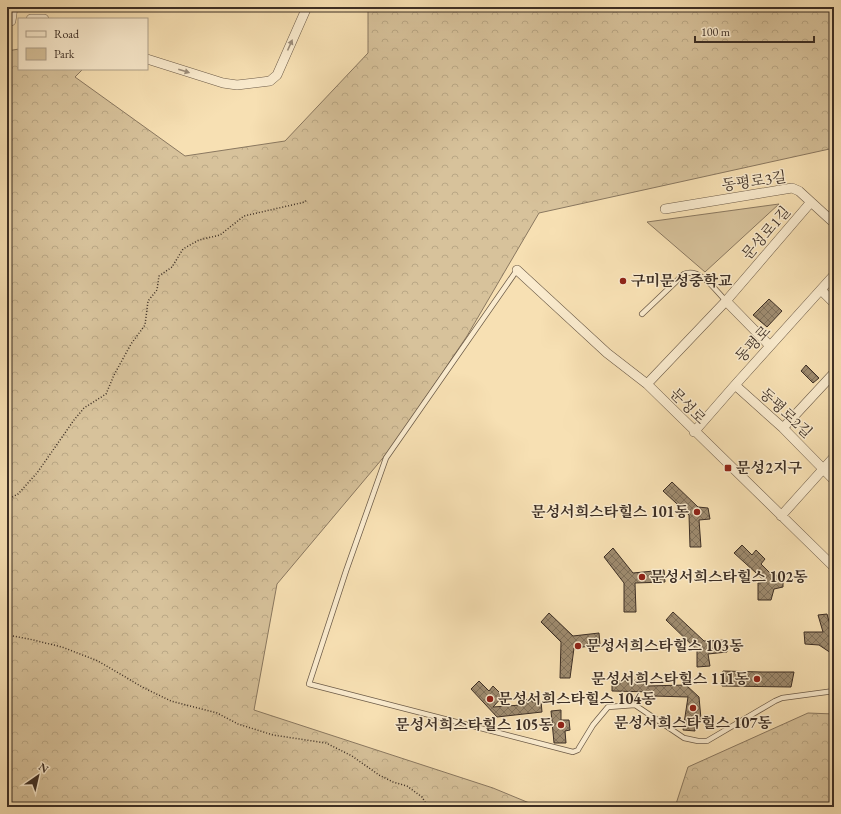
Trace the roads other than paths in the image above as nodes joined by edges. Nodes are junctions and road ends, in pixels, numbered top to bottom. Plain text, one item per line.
1 (13, 7) edge
2 (307, 7) edge
3 (12, 21) edge
4 (148, 59) edge
5 (811, 202) junction
6 (665, 209) dead end
7 (834, 223) edge
8 (517, 270) joint
9 (834, 275) edge
10 (821, 290) junction
11 (726, 301) junction
12 (834, 303) edge
13 (642, 314) dead end
14 (770, 346) junction
15 (834, 373) edge
16 (646, 384) junction
17 (735, 385) junction
18 (783, 428) junction
19 (694, 432) junction
20 (834, 457) edge
21 (823, 469) junction
22 (834, 480) edge
23 (781, 516) junction
24 (834, 566) edge
25 (834, 691) edge

1 - 3 street
4 -> 2 street
5 - 6 street, 동평로3길
5 - 7 street, 동평로3길
5 - 11 street, 문성로1길
8 - 16 street, 문성로
8 - 25 lane
9 - 10 street, 동평로
10 - 12 street
10 - 14 street, 동평로
11 - 13 lane
11 - 14 street
11 - 16 street, 문성로1길
14 - 17 street, 동평로
15 - 18 street
16 - 19 street, 문성로
17 - 18 street, 동평로2길
17 - 19 street, 동평로
18 - 21 street, 동평로2길
19 - 23 street, 문성로
20 - 21 street
21 - 22 street, 동평로2길
21 - 23 street
23 - 24 street, 문성로

